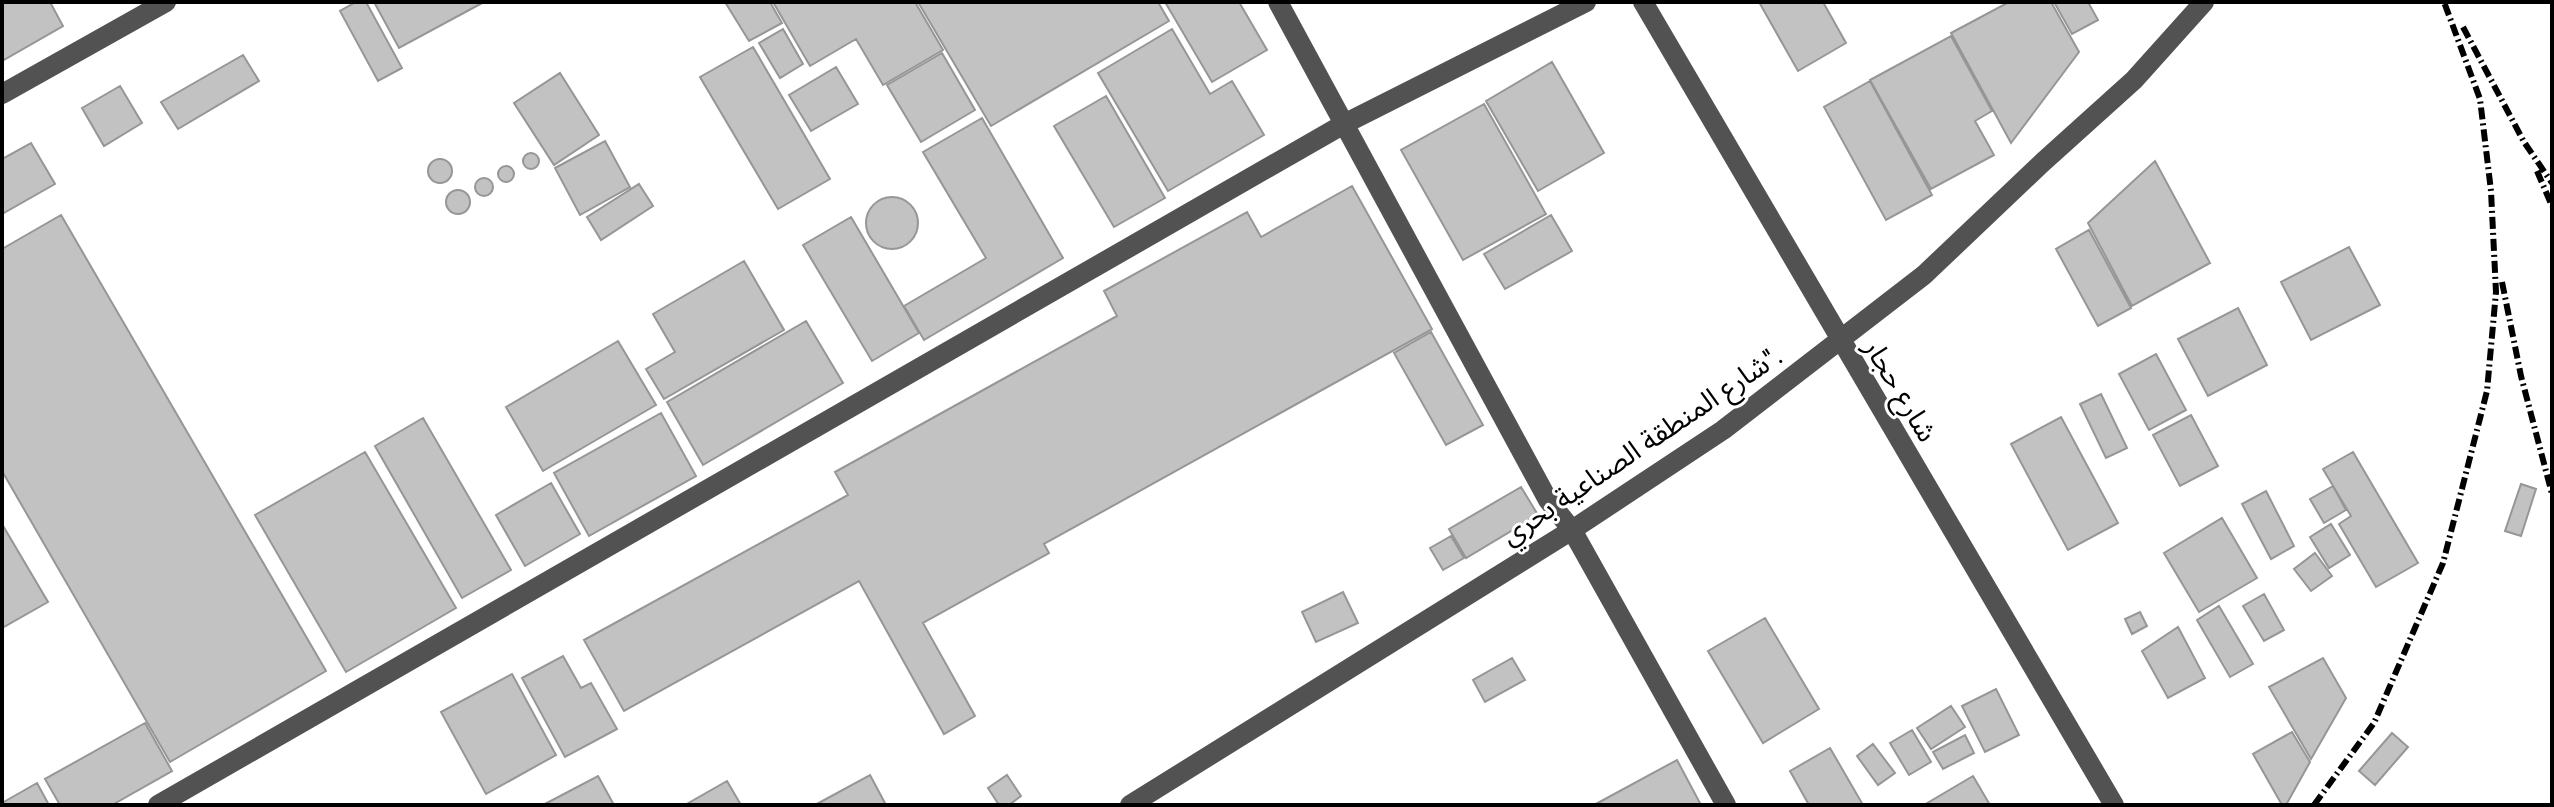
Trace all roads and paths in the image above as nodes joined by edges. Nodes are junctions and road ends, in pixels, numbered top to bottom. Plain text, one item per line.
1 (166, 2) edge
2 (1278, 2) edge
3 (1586, 2) edge
4 (1643, 2) edge
5 (2204, 2) edge
6 (2, 94) edge
7 (1344, 124) junction
8 (1839, 340) junction
9 (1572, 530) junction
10 (158, 805) edge
11 (1130, 805) edge
12 (1726, 805) edge
13 (2114, 805) edge

1 - 6 street
2 - 7 street
3 - 7 street
4 - 8 street, شارع حجار
5 - 8 street, شارع المنطقة الصناعية بحري".
7 - 9 street
7 - 10 street
8 - 9 street, شارع المنطقة الصناعية بحري".
8 - 13 street, شارع حجار
9 - 11 street, شارع المنطقة الصناعية بحري".
9 - 12 street

